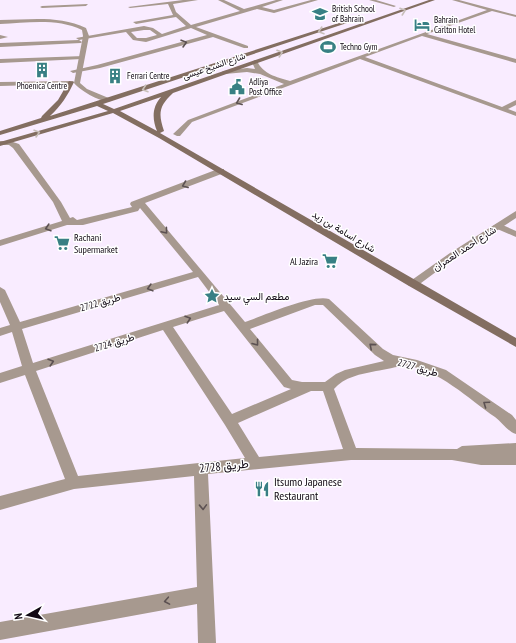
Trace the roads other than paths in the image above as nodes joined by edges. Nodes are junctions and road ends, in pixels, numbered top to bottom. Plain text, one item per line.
1 (45, 0) edge
2 (130, 0) edge
3 (196, 0) edge
4 (220, 0) edge
5 (277, 0) edge
6 (316, 0) edge
7 (371, 0) edge
8 (433, 0) edge
9 (454, 0) edge
10 (170, 3) junction
11 (86, 5) dead end
12 (397, 5) joint
13 (42, 7) junction
14 (256, 7) junction
15 (491, 10) junction
16 (244, 11) junction
17 (380, 11) dead end
18 (131, 12) junction
19 (38, 14) dead end
20 (176, 16) junction
21 (516, 16) edge
22 (353, 20) dead end
23 (0, 22) edge
24 (37, 22) junction
25 (136, 22) junction
26 (189, 26) junction
27 (142, 28) junction
28 (127, 30) junction
29 (422, 34) junction
30 (161, 35) junction
31 (212, 35) junction
32 (86, 36) junction
33 (147, 39) junction
34 (79, 40) junction
35 (0, 45) edge
36 (246, 47) dead end
37 (167, 48) junction
38 (26, 52) junction
39 (359, 57) junction
40 (79, 58) junction
41 (0, 61) edge
42 (516, 61) edge
43 (255, 62) junction
44 (76, 70) junction
45 (225, 72) junction
46 (262, 72) junction
47 (71, 82) junction
48 (288, 83) junction
49 (0, 84) edge
50 (177, 88) junction
51 (108, 100) junction
52 (516, 102) edge
53 (98, 104) junction
54 (124, 107) junction
55 (503, 109) junction
56 (114, 111) junction
57 (516, 114) edge
58 (39, 122) junction
59 (0, 133) edge
60 (161, 134) junction
61 (177, 134) dead end
62 (1, 143) edge
63 (221, 171) junction
64 (140, 202) junction
65 (516, 214) edge
66 (67, 222) junction
67 (498, 226) junction
68 (516, 234) edge
69 (0, 243) edge
70 (200, 273) junction
71 (413, 284) junction
72 (0, 290) edge
73 (227, 306) junction
74 (166, 326) junction
75 (16, 327) junction
76 (243, 327) junction
77 (0, 332) edge
78 (516, 343) edge
79 (402, 362) junction
80 (29, 369) junction
81 (0, 378) edge
82 (310, 386) junction
83 (328, 388) junction
84 (230, 421) junction
85 (516, 429) edge
86 (516, 449) edge
87 (351, 454) junction
88 (452, 454) junction
89 (516, 458) edge
90 (255, 462) junction
91 (201, 468) junction
92 (74, 483) junction
93 (0, 503) edge
94 (205, 594) junction
95 (0, 631) edge
96 (207, 643) edge

1 - 13 street
2 - 18 street
3 - 10 street
4 - 16 street
5 - 14 street
6 - 14 street
7 - 12 street
43 -> 8 main road, شارع الشيخ عيسى
9 - 15 street
10 - 18 street
10 - 20 street
11 - 13 street
12 - 17 main road
13 - 19 street
14 - 16 street
15 - 21 street
15 - 29 street
16 - 26 street
18 - 25 street
20 - 25 street
20 - 26 street
22 -> 51 main road, شارع الشيخ عيسى
23 - 24 street
24 - 32 street
24 - 34 street
25 - 27 street
26 - 30 street
26 - 31 street
27 - 28 street
27 - 30 street
28 - 32 street
28 - 33 street
29 - 39 street
29 - 42 street
30 - 33 street
31 - 36 street
37 -> 31 street
32 - 34 street
32 - 40 street, شارع اسامة بن زيد
33 - 37 street
34 - 38 street
34 - 40 street, شارع اسامة بن زيد
35 - 38 street
37 - 44 street
38 - 40 street
38 - 41 street
39 - 48 street
39 - 55 street
40 - 44 street, شارع اسامة بن زيد
43 - 45 main road, شارع الشيخ عيسى
43 - 46 street
44 - 47 street, شارع اسامة بن زيد
44 - 51 street, شارع اسامة بن زيد
45 - 46 street
45 - 50 main road, شارع الشيخ عيسى
46 - 48 street
47 - 49 street
47 - 53 street, شارع اسامة بن زيد
47 - 58 main road
48 -> 61 street
50 - 54 main road, شارع الشيخ عيسى
50 - 60 main road
51 - 53 main road, شارع الشيخ عيسى
51 - 54 main road, شارع اسامة بن زيد
52 - 55 street
53 - 56 main road, شارع اسامة بن زيد
53 - 58 main road, شارع الشيخ عيسى
54 - 56 main road, شارع الشيخ عيسى
54 - 60 main road, شارع اسامة بن زيد
55 - 57 street
56 - 60 main road, شارع اسامة بن زيد
62 -> 56 main road, شارع الشيخ عيسى
58 - 59 main road, شارع الشيخ عيسى
60 - 63 main road, شارع اسامة بن زيد
62 - 66 street
63 -> 64 street
63 - 71 main road, شارع اسامة بن زيد
64 - 66 street
64 -> 70 street
65 - 67 street, شارع أحمد العمران
66 -> 69 street
67 - 68 street
67 - 71 street, شارع أحمد العمران
70 - 73 street
70 -> 75 street, طريق 2722
71 - 78 main road, شارع اسامة بن زيد
72 - 75 street
74 -> 73 street, طريق 2724
73 - 76 street
80 -> 74 street, طريق 2724
74 - 84 street
75 - 77 street, طريق 2722
75 - 80 street
79 -> 76 street, طريق 2727
76 -> 82 street
79 - 83 street
85 -> 79 street, طريق 2727
80 - 81 street, طريق 2724
80 - 92 street
82 - 83 street
82 - 84 street
83 - 87 street
84 - 90 street
86 - 88 street, طريق 2728
87 - 88 street, طريق 2728
87 - 90 street, طريق 2728
88 - 89 street, طريق 2728
90 - 91 street, طريق 2728
91 - 92 street, طريق 2728
91 -> 94 street
92 - 93 street, طريق 2728
94 -> 95 street
94 - 96 street

